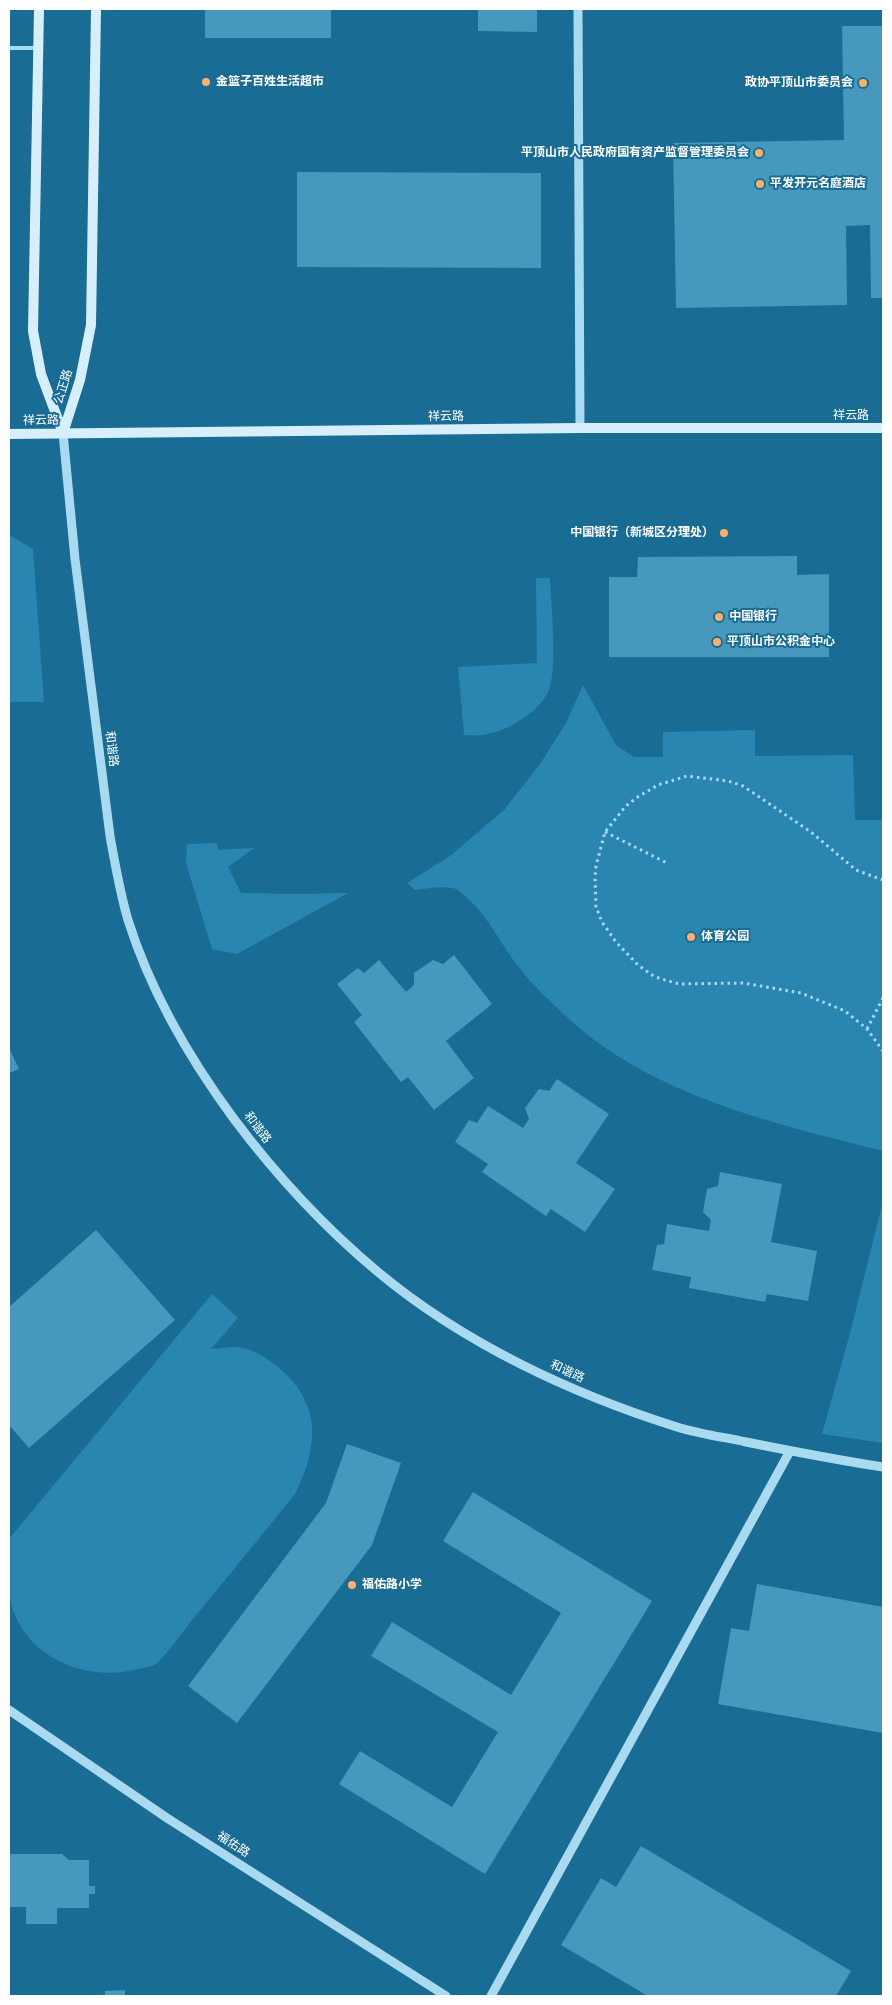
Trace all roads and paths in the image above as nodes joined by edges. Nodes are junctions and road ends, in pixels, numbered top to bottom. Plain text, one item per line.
1 (40, 9) edge
2 (96, 9) edge
3 (578, 9) edge
4 (9, 48) edge
5 (39, 48) junction
6 (580, 428) junction
7 (883, 428) edge
8 (9, 434) edge
9 (63, 434) junction
10 (605, 832) junction
11 (670, 864) dead end
12 (883, 880) edge
13 (883, 998) edge
14 (867, 1028) junction
15 (883, 1051) edge
16 (790, 1451) junction
17 (883, 1467) edge
18 (9, 1710) edge
19 (446, 1996) edge
20 (490, 1996) edge

1 - 5 main road, 公正路
2 - 9 main road, 公正路
3 - 6 street
4 - 5 lane
5 - 9 main road, 公正路
6 - 7 main road, 祥云路
6 - 9 main road, 祥云路
8 - 9 main road, 祥云路
9 - 16 street, 和谐路
10 - 11 path
10 - 12 path
10 - 14 path
13 - 14 path
14 - 15 path
16 - 17 street, 和谐路
16 - 20 street
18 - 19 street, 福佑路

